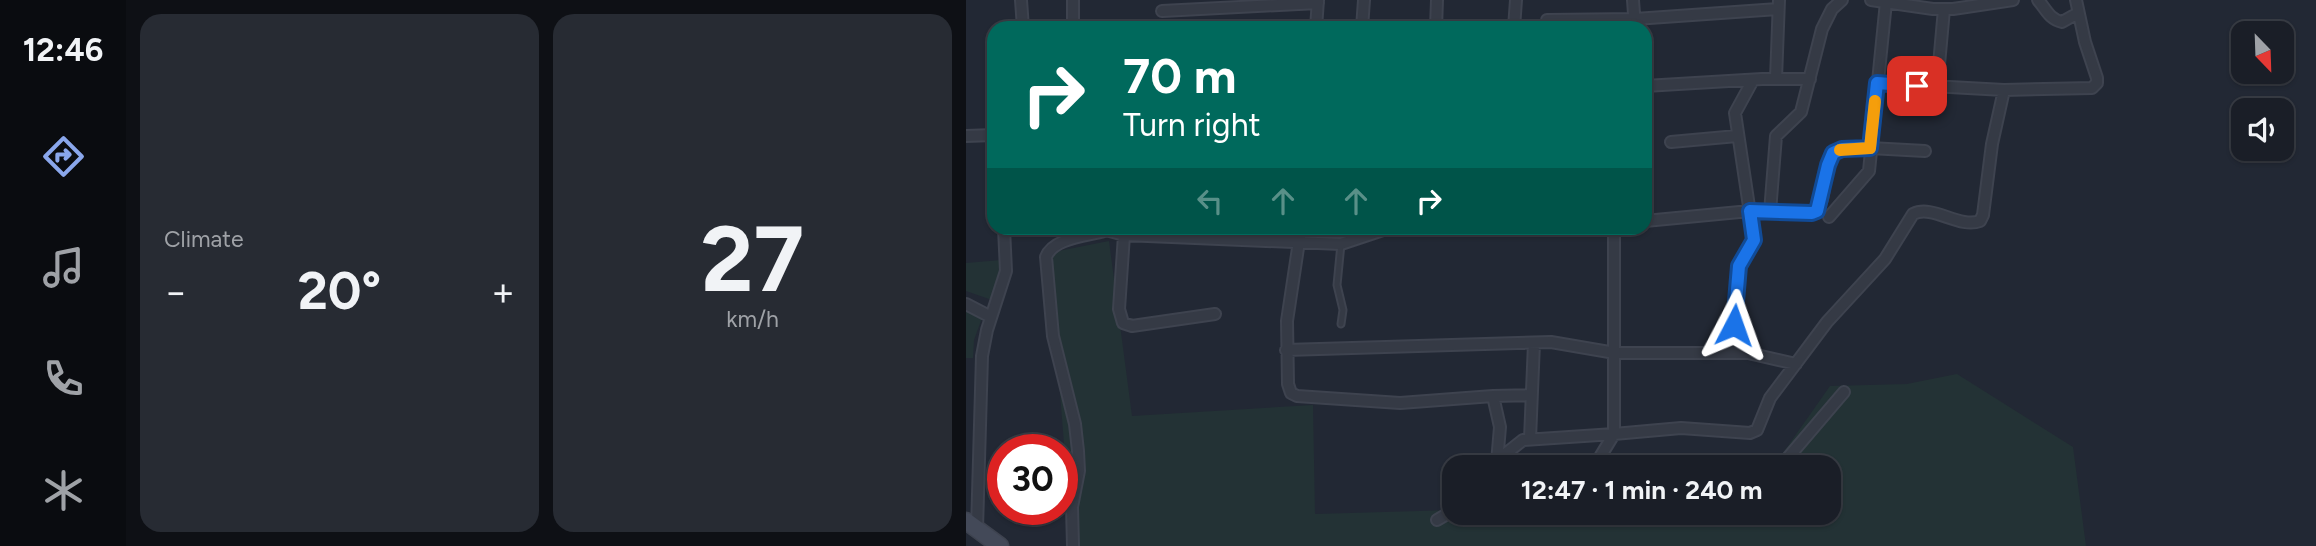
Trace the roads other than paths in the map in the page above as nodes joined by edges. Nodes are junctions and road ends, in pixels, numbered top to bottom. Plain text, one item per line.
1 (1021, 0) edge
2 (1073, 0) edge
3 (1364, 0) edge
4 (1437, 0) edge
5 (1516, 0) edge
6 (1633, 0) edge
7 (1842, 0) edge
8 (1871, 0) edge
9 (2013, 0) edge
10 (2038, 0) edge
11 (2076, 0) edge
12 (1318, 2) edge
13 (1886, 2) junction
14 (1905, 2) edge
15 (1778, 4) edge
16 (1944, 9) junction
17 (1163, 11) dead end
18 (2078, 13) junction
19 (1547, 20) dead end
20 (1022, 21) edge
21 (1073, 21) edge
22 (1316, 21) edge
23 (1362, 21) edge
24 (1436, 21) edge
25 (1514, 21) edge
26 (1576, 21) edge
27 (1635, 21) edge
28 (1650, 21) edge
29 (1776, 79) junction
30 (1810, 79) junction
31 (1753, 80) junction
32 (1877, 83) junction
33 (1652, 86) edge
34 (1937, 87) junction
35 (2004, 90) junction
36 (987, 135) edge
37 (966, 136) edge
38 (1738, 136) junction
39 (1671, 142) dead end
40 (1870, 148) junction
41 (1925, 151) dead end
42 (1750, 211) junction
43 (1770, 212) junction
44 (1829, 217) dead end
45 (1652, 220) edge
46 (1004, 235) edge
47 (1084, 235) edge
48 (1124, 235) joint
49 (1301, 235) edge
50 (1368, 235) edge
51 (1614, 235) edge
52 (1301, 242) junction
53 (1341, 244) junction
54 (966, 304) edge
55 (1215, 314) dead end
56 (992, 317) junction
57 (1341, 324) dead end
58 (1534, 343) junction
59 (1286, 350) junction
60 (1732, 352) junction
61 (1615, 353) junction
62 (1796, 364) junction
63 (1844, 392) dead end
64 (1531, 395) junction
65 (1493, 396) junction
66 (1614, 434) junction
67 (1530, 439) junction
68 (1495, 455) edge
69 (1505, 455) edge
70 (1601, 455) edge
71 (1790, 455) edge
72 (1442, 517) edge
73 (1437, 520) dead end
74 (971, 525) edge
75 (1000, 546) edge
76 (1073, 546) edge

1 - 20 street
2 - 21 street
3 - 23 street
4 - 24 street
5 - 25 street
6 - 27 street
7 - 30 street
8 - 13 street
9 - 16 street
10 - 18 street
11 - 18 street
12 - 17 street
12 - 22 street
13 - 14 street
13 - 32 street
14 - 16 street
15 - 28 street
15 - 29 street
16 - 34 street
18 - 35 street
19 - 26 street
29 - 30 street
29 - 31 street
30 - 43 street
31 - 33 street
31 - 38 street
32 - 34 street
32 - 40 street
34 - 35 street
35 - 62 street
36 - 37 street
38 - 39 street
38 - 42 street
40 - 41 street
40 - 43 street
40 - 44 street
42 - 43 street
42 - 45 street
42 - 60 street
46 - 56 street
47 - 76 street
48 - 52 street
48 - 55 street
49 - 52 street
50 - 53 street
51 - 61 street
52 - 53 street
52 - 59 street
53 - 57 lane
54 - 56 street
56 - 74 street
58 - 59 street
58 - 61 street
58 - 64 street
59 - 65 street
60 - 61 street
60 - 62 street
61 - 66 street
62 - 66 street
63 - 71 street
64 - 65 street
64 - 67 street
65 - 68 street
66 - 67 street
66 - 70 street
67 - 69 street
72 - 73 street
74 - 75 street

